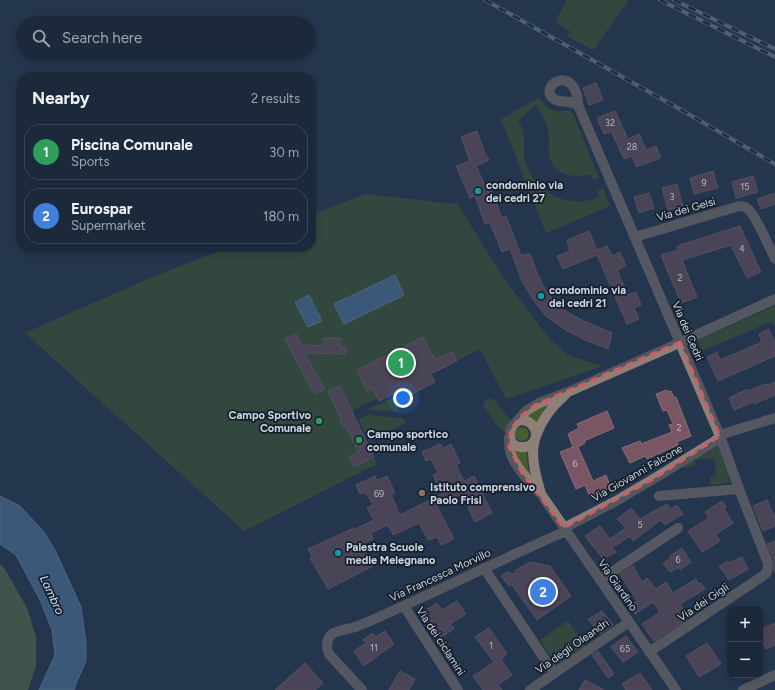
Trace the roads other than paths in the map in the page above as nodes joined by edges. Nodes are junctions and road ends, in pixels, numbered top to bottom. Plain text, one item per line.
1 (578, 105) dead end
2 (635, 237) junction
3 (775, 259) edge
4 (775, 299) edge
5 (568, 392) junction
6 (775, 418) edge
7 (516, 422) junction
8 (720, 436) junction
9 (536, 437) junction
10 (510, 438) junction
11 (739, 489) junction
12 (541, 494) junction
13 (659, 496) dead end
14 (678, 528) dead end
15 (565, 529) junction
16 (484, 568) junction
17 (768, 570) joint
18 (600, 580) junction
19 (404, 606) junction
20 (629, 622) junction
21 (649, 652) junction
22 (554, 673) junction
23 (775, 675) edge
24 (362, 690) edge
25 (458, 690) edge
26 (530, 690) edge
27 (676, 690) edge
28 (743, 690) edge

1 - 2 street, Via dei Cedri
2 - 3 street, Via dei Gelsi
2 - 8 street, Via dei Cedri
4 - 5 street, Via Giardino, bridge
5 - 7 street, Via Giardino
5 - 9 street, Via Giardino
6 - 8 street, Via Giovanni Falcone
7 - 9 street
7 - 10 street, Via Giardino
8 - 11 street, Via dei Cedri
8 - 15 street, Via Giovanni Falcone
9 - 10 street
9 - 12 street, Via Giardino
10 - 12 street, Via Giardino
11 - 13 street
11 - 17 street, Via dei Cedri
12 - 15 street, Via Giardino
14 - 18 street
15 - 16 street, Via Francesca Morvillo
15 - 18 street, Via Giardino
16 - 19 street, Via Francesca Morvillo
16 - 22 street
17 - 21 street, Via dei Gigli
18 - 20 street, Via Giardino
19 - 24 street, Via Francesca Morvillo
19 - 25 street, Via dei ciclamini
20 - 21 street, Via Giardino
20 - 22 street, Via degli Oleandri
21 - 27 street, Via Giardino
22 - 26 street, Via degli Oleandri
23 - 28 street

